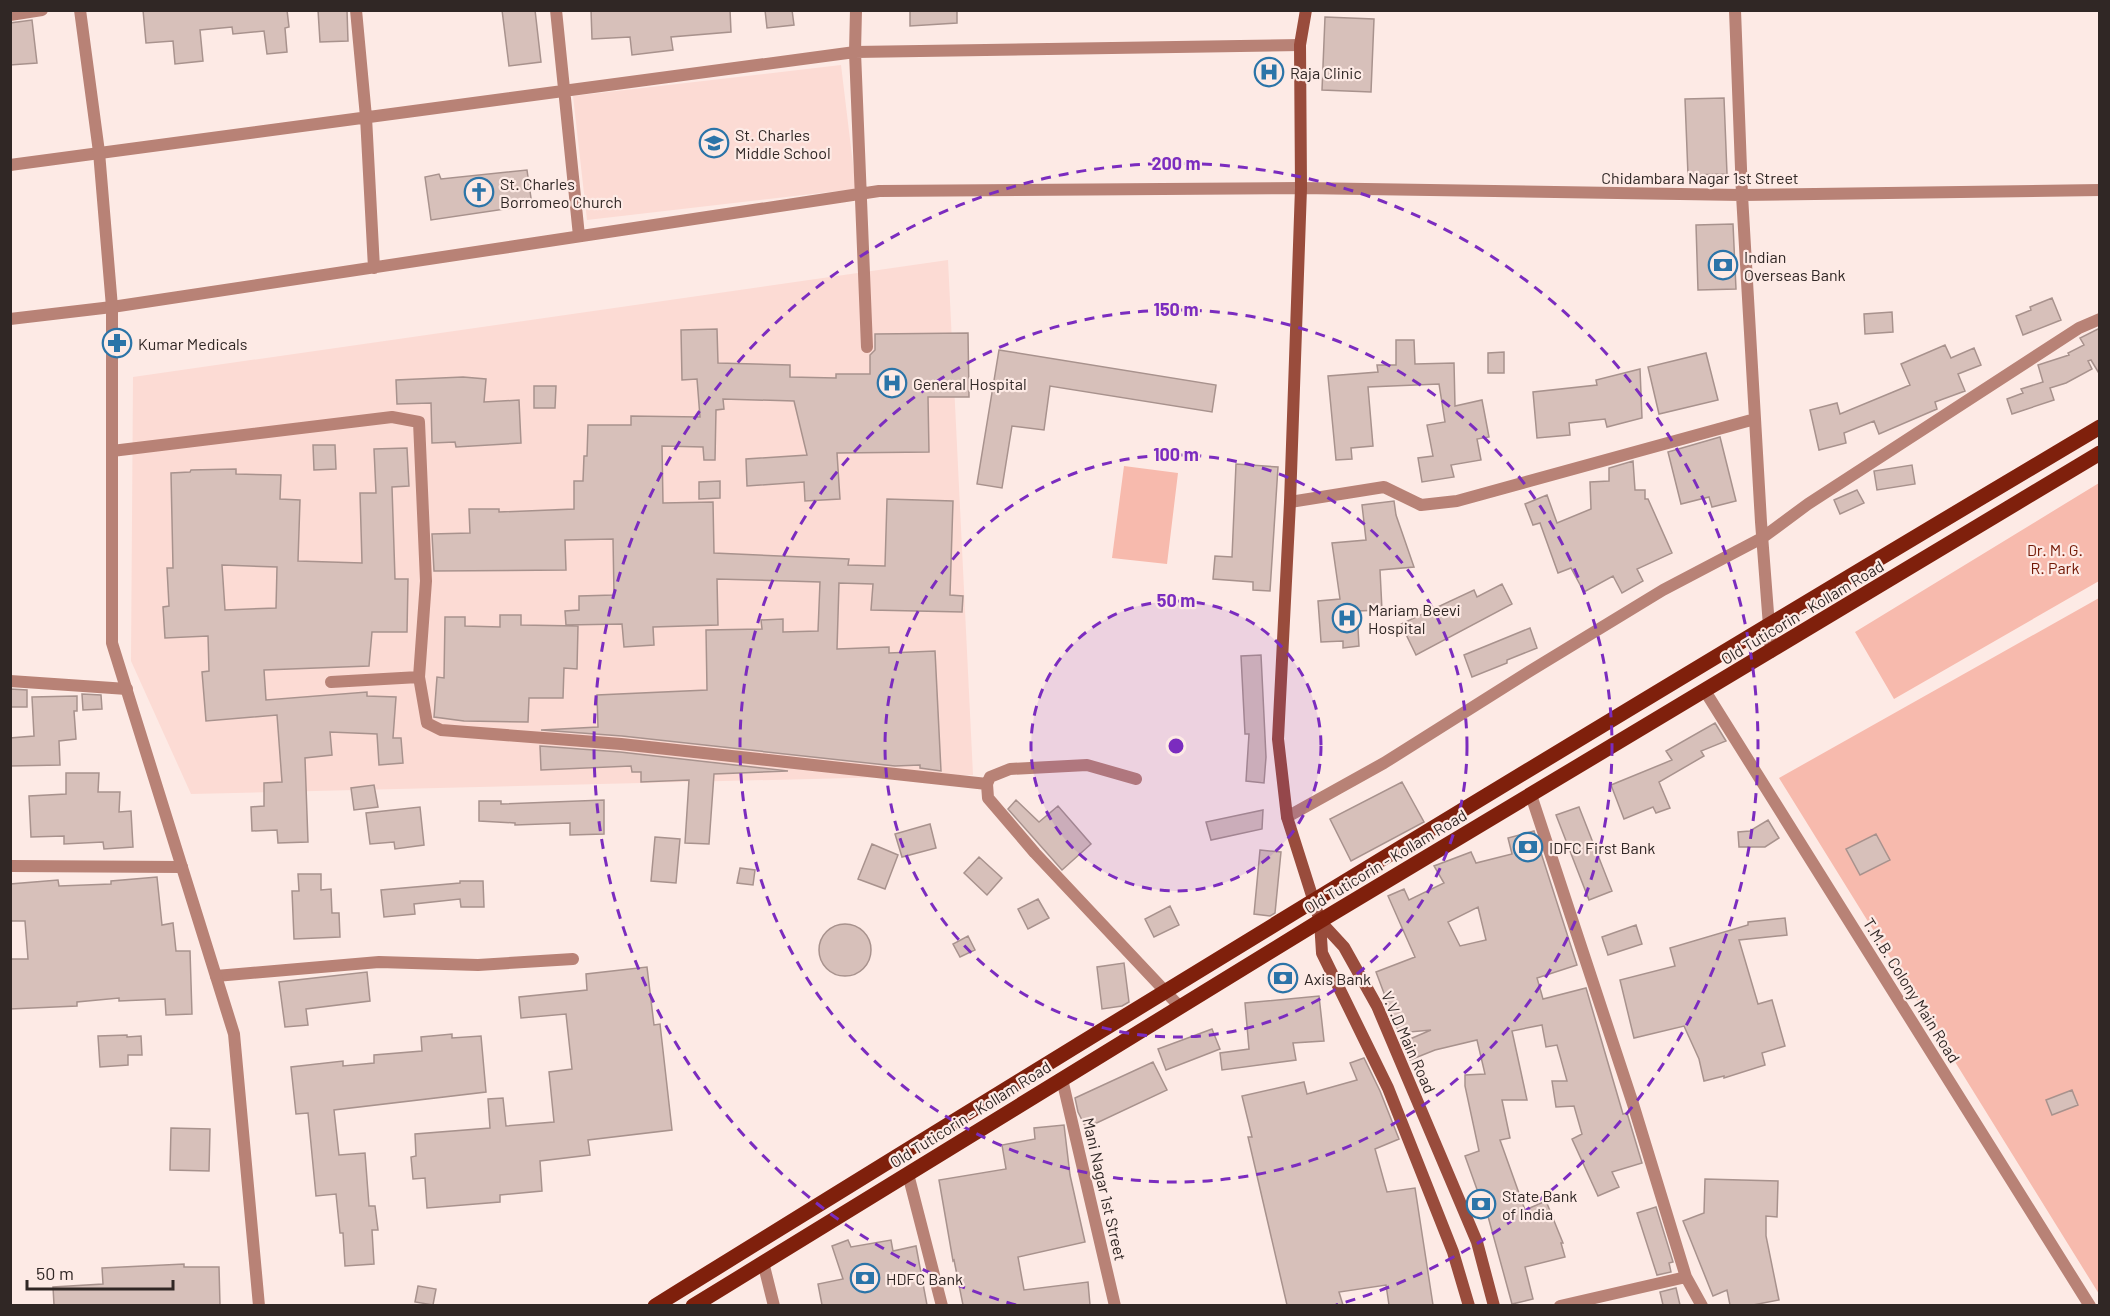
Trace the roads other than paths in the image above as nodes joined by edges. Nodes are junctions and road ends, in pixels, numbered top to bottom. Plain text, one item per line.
1 (42, 10) edge
2 (80, 10) edge
3 (356, 10) edge
4 (556, 10) edge
5 (856, 10) edge
6 (1306, 10) edge
7 (1736, 10) edge
8 (10, 15) edge
9 (1300, 45) junction
10 (855, 52) junction
11 (565, 90) junction
12 (366, 117) junction
13 (99, 152) junction
14 (10, 165) edge
15 (1301, 188) junction
16 (2100, 190) edge
17 (860, 193) junction
18 (1742, 195) junction
19 (579, 236) junction
20 (374, 268) junction
21 (112, 307) junction
22 (10, 319) edge
23 (2100, 319) edge
24 (867, 347) dead end
25 (1755, 419) junction
26 (2100, 427) edge
27 (112, 451) junction
28 (2100, 453) edge
29 (1290, 502) junction
30 (1762, 538) junction
31 (1769, 624) junction
32 (1771, 652) junction
33 (418, 677) junction
34 (10, 681) edge
35 (331, 682) dead end
36 (127, 689) junction
37 (1705, 691) junction
38 (1136, 779) dead end
39 (987, 784) junction
40 (1531, 795) junction
41 (1287, 817) junction
42 (10, 866) edge
43 (182, 867) junction
44 (1313, 900) junction
45 (1320, 921) junction
46 (573, 958) dead end
47 (216, 976) junction
48 (1164, 991) junction
49 (1180, 1007) junction
50 (1062, 1079) junction
51 (908, 1174) junction
52 (763, 1262) junction
53 (1686, 1277) junction
54 (259, 1305) edge
55 (655, 1305) edge
56 (693, 1305) edge
57 (774, 1305) edge
58 (942, 1305) edge
59 (1115, 1305) edge
60 (1469, 1305) edge
61 (1494, 1305) edge
62 (1560, 1305) edge
63 (1702, 1305) edge
64 (2090, 1305) edge

1 - 8 street
2 - 13 street
3 - 12 street
4 - 11 street
5 - 10 street
6 - 9 main road
7 - 18 street
9 - 10 street
9 - 15 main road
10 - 11 street
10 - 17 street
11 - 12 street
11 - 19 street
12 - 13 street
12 - 20 street
13 - 14 street
13 - 21 street
15 - 17 street, Chidambara Nagar 1st Street
15 - 18 street, Chidambara Nagar 1st Street
15 - 29 main road
16 - 18 street, Chidambara Nagar 1st Street
17 - 19 street, Chidambara Nagar 1st Street
17 - 24 street
18 - 25 street
19 - 20 street, Chidambara Nagar 1st Street
20 - 21 street, Chidambara Nagar 1st Street
21 - 22 street, Chidambara Nagar 1st Street
21 - 27 street
23 - 30 street
25 - 29 street
25 - 30 street
26 - 31 main road
27 - 33 street
27 - 36 street
28 - 32 main road, Old Tuticorin - Kollam Road
29 - 41 main road
30 - 31 street
30 - 41 street
31 - 32 street
31 - 44 main road
32 - 37 main road, Old Tuticorin - Kollam Road
33 - 35 street
33 - 39 street
34 - 36 street
36 - 43 street
37 - 40 main road, Old Tuticorin - Kollam Road
37 - 64 street, T.M.B. Colony Main Road
38 - 39 street
39 - 48 street
40 - 45 main road, Old Tuticorin - Kollam Road
40 - 53 street
41 - 44 main road
42 - 43 street
43 - 47 street
44 - 45 main road
44 - 48 main road
45 - 49 main road, Old Tuticorin - Kollam Road
45 - 60 main road
45 - 61 main road, V.V.D Main Road
46 - 47 street
47 - 54 street
48 - 49 street
48 - 55 main road
49 - 50 main road, Old Tuticorin - Kollam Road
50 - 51 main road, Old Tuticorin - Kollam Road
50 - 59 street, Mani Nagar 1st Street
51 - 52 main road, Old Tuticorin - Kollam Road
51 - 58 street
52 - 56 main road, Old Tuticorin - Kollam Road
52 - 57 street
53 - 62 street
53 - 63 street

